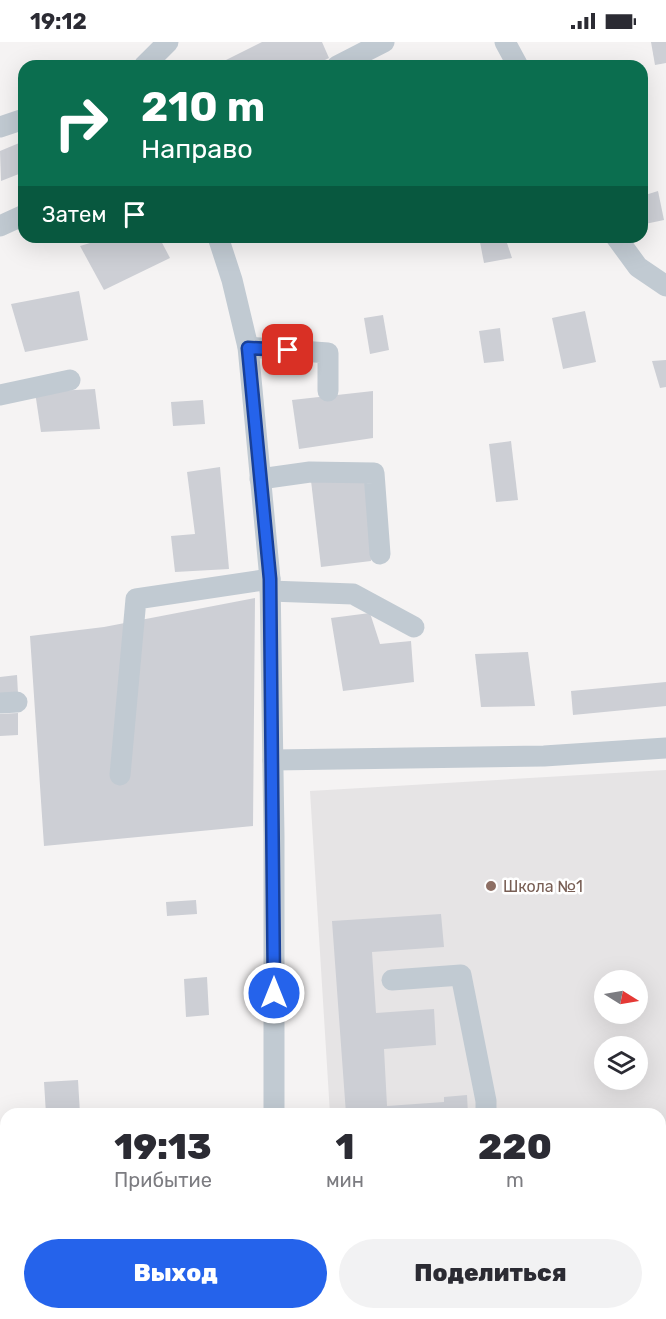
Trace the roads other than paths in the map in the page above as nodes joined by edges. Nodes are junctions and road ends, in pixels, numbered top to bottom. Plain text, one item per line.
1 (168, 42) edge
2 (384, 42) edge
3 (505, 42) edge
4 (150, 60) edge
5 (349, 60) edge
6 (515, 60) edge
7 (18, 121) edge
8 (0, 127) edge
9 (18, 218) edge
10 (0, 226) edge
11 (220, 243) edge
12 (620, 243) edge
13 (664, 281) edge
14 (248, 348) junction
15 (70, 380) dead end
16 (328, 391) dead end
17 (0, 395) edge
18 (260, 478) junction
19 (380, 554) dead end
20 (270, 585) junction
21 (414, 627) dead end
22 (666, 748) edge
23 (273, 760) junction
24 (120, 775) dead end
25 (392, 980) dead end
26 (274, 1108) edge
27 (486, 1108) edge

1 - 4 street
2 - 5 street
3 - 6 street
7 - 8 street
9 - 10 street
11 - 14 street
12 - 13 street
14 - 16 street
14 - 18 street
15 - 17 street
18 - 19 street
18 - 20 street
20 - 21 street
20 - 23 street
20 - 24 street
22 - 23 street
23 - 26 street
25 - 27 street

